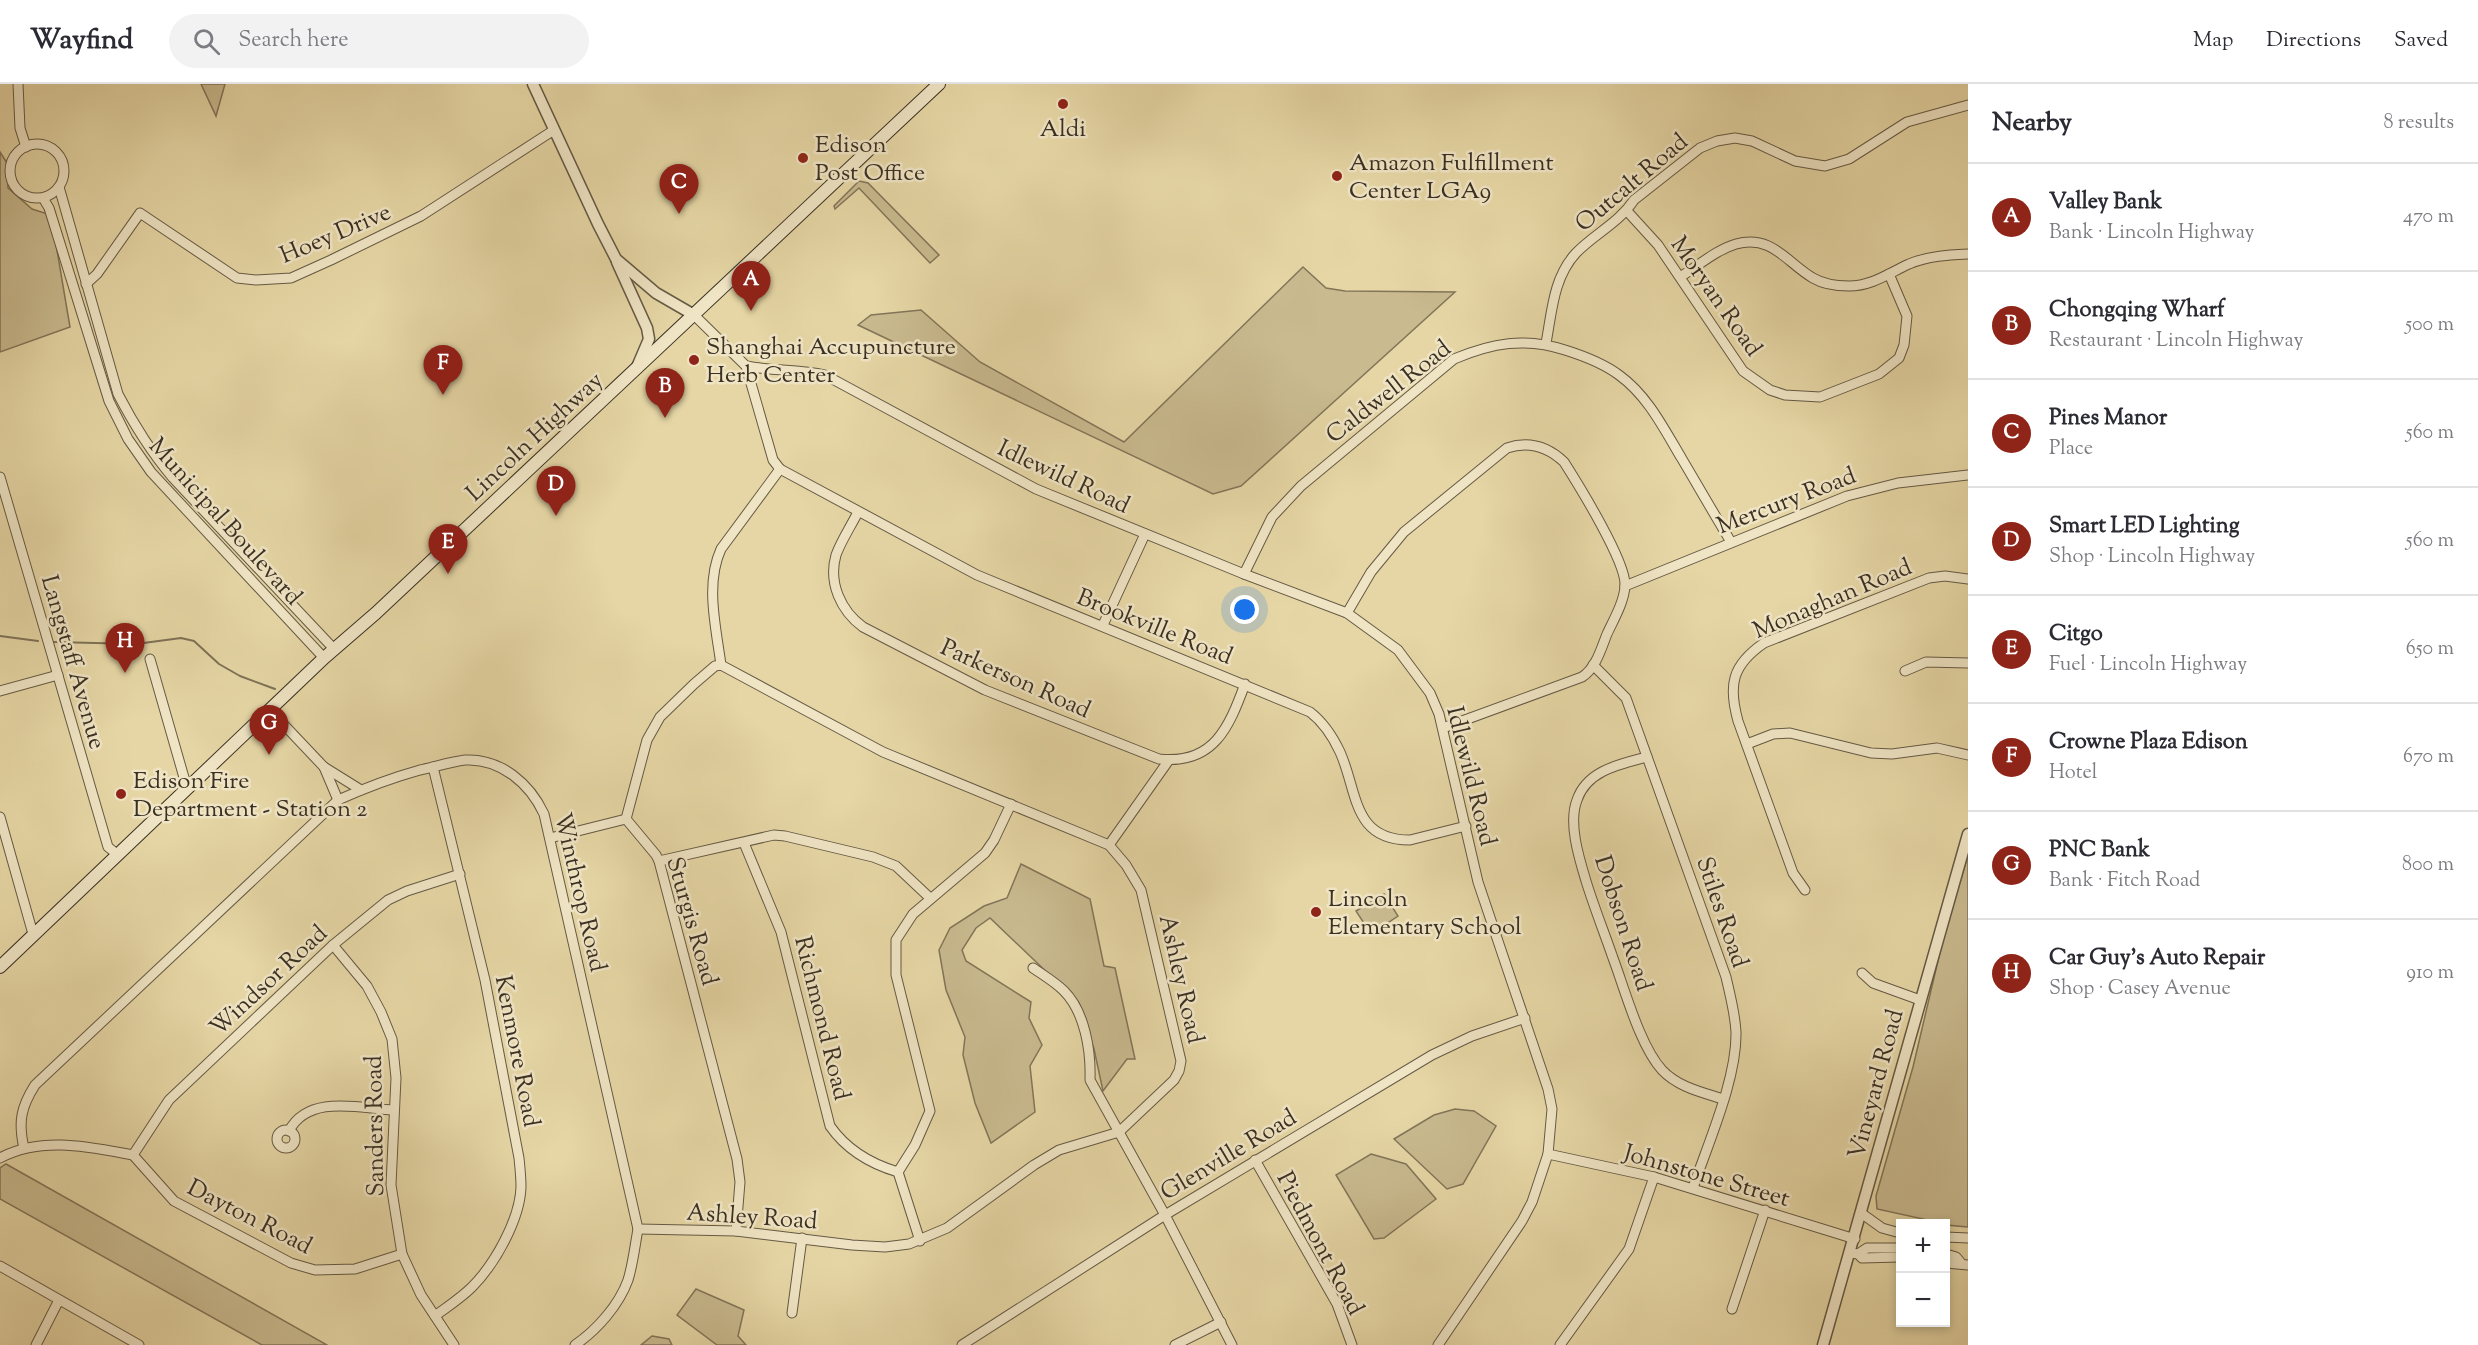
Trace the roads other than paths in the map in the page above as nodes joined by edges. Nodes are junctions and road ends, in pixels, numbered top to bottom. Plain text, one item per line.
1 (18, 84) edge
2 (533, 84) edge
3 (939, 84) edge
4 (1968, 105) edge
5 (554, 130) junction
6 (26, 147) junction
7 (11, 163) junction
8 (0, 164) edge
9 (59, 187) junction
10 (43, 198) junction
11 (1627, 211) junction
12 (1968, 254) edge
13 (616, 259) junction
14 (1889, 274) junction
15 (1680, 277) junction
16 (86, 284) junction
17 (694, 315) junction
18 (1546, 344) junction
19 (746, 366) junction
20 (637, 369) junction
21 (780, 469) junction
22 (1968, 475) edge
23 (0, 477) edge
24 (858, 513) junction
25 (1145, 534) junction
26 (1731, 542) junction
27 (1244, 574) junction
28 (1968, 579) edge
29 (1625, 586) junction
30 (1347, 612) junction
31 (1103, 625) junction
32 (334, 649) junction
33 (324, 658) junction
34 (150, 659) dead end
35 (1968, 663) edge
36 (721, 665) junction
37 (1593, 665) junction
38 (1905, 671) dead end
39 (57, 675) junction
40 (1245, 684) junction
41 (0, 691) edge
42 (270, 710) junction
43 (1443, 728) junction
44 (1747, 744) junction
45 (1968, 755) edge
46 (1647, 757) junction
47 (1169, 760) junction
48 (324, 767) junction
49 (433, 767) junction
50 (188, 788) junction
51 (361, 790) junction
52 (338, 800) junction
53 (1011, 804) junction
54 (0, 817) edge
55 (626, 819) junction
56 (1466, 826) junction
57 (1968, 834) edge
58 (550, 838) junction
59 (744, 843) junction
60 (1109, 845) junction
61 (117, 854) junction
62 (659, 861) junction
63 (460, 874) junction
64 (1805, 890) dead end
65 (930, 898) junction
66 (33, 934) junction
67 (333, 945) junction
68 (0, 967) edge
69 (1033, 968) dead end
70 (1862, 973) dead end
71 (1920, 1000) junction
72 (1525, 1018) junction
73 (1723, 1099) junction
74 (393, 1110) junction
75 (289, 1131) dead end
76 (1119, 1132) junction
77 (24, 1148) junction
78 (1548, 1154) junction
79 (133, 1155) junction
80 (0, 1158) edge
81 (1255, 1160) junction
82 (898, 1172) junction
83 (1654, 1177) junction
84 (1694, 1188) junction
85 (1765, 1210) junction
86 (1861, 1213) junction
87 (1165, 1215) junction
88 (638, 1229) junction
89 (736, 1231) junction
90 (1896, 1232) edge
91 (1950, 1237) edge
92 (802, 1238) junction
93 (1968, 1238) edge
94 (1855, 1239) junction
95 (920, 1241) junction
96 (1896, 1248) edge
97 (1854, 1253) junction
98 (402, 1254) junction
99 (1950, 1255) edge
100 (1896, 1257) edge
101 (1950, 1263) edge
102 (1965, 1264) edge
103 (0, 1266) edge
104 (59, 1300) junction
105 (1732, 1309) dead end
106 (792, 1313) dead end
107 (435, 1316) junction
108 (1221, 1322) junction
109 (966, 1344) edge
110 (36, 1345) edge
111 (139, 1345) edge
112 (454, 1345) edge
113 (575, 1345) edge
114 (1175, 1345) edge
115 (1232, 1345) edge
116 (1352, 1345) edge
117 (1438, 1345) edge
118 (1560, 1345) edge
119 (1823, 1345) edge

1 - 6 street
2 - 5 street
3 - 17 main road, Lincoln Highway
4 - 11 street, Outcalt Road
5 - 13 street
5 - 16 street, Hoey Drive
6 - 7 street
6 - 9 street
7 - 8 street
7 - 10 street
9 - 10 street
9 - 16 street, Municipal Boulevard
10 - 33 street, Municipal Boulevard
11 - 15 street, Moryan Road
11 - 18 street, Outcalt Road
12 - 14 street
13 - 17 street
13 - 20 street
14 - 15 street
14 - 15 street, Moryan Road
16 - 32 street, Municipal Boulevard
17 - 19 street
17 - 20 main road, Lincoln Highway
18 - 26 street, Caldwell Road
18 - 27 street, Caldwell Road
19 - 21 street
19 - 25 street, Idlewild Road
20 - 32 main road, Lincoln Highway
21 - 24 street, Brookville Road
21 - 36 street
22 - 26 street, Mercury Road
23 - 39 street, Langstaff Avenue
24 - 31 street, Brookville Road
24 - 47 street, Parkerson Road
25 - 27 street, Idlewild Road
25 - 31 street
26 - 29 street, Mercury Road
27 - 30 street, Idlewild Road
28 - 44 street, Monaghan Road
29 - 30 street
29 - 37 street
30 - 43 street, Idlewild Road
31 - 40 street, Brookville Road
32 - 33 main road, Lincoln Highway
33 - 42 main road, Lincoln Highway
34 - 50 street
35 - 38 street
36 - 53 street, Ashley Road
36 - 55 street
37 - 43 street
37 - 46 street, Stiles Road
39 - 41 street
39 - 61 street, Langstaff Avenue
40 - 47 street
40 - 56 street, Brookville Road
42 - 48 street
42 - 50 main road, Lincoln Highway
43 - 56 street, Idlewild Road
44 - 45 street
44 - 64 street, Monaghan Road
46 - 73 street, Stiles Road
46 - 73 street, Dobson Road
47 - 60 street
48 - 51 street
48 - 52 street
49 - 51 street, Winthrop Road
49 - 58 street, Winthrop Road
49 - 63 street, Kenmore Road
50 - 61 main road, Lincoln Highway
51 - 52 street, Winthrop Road
52 - 77 street, Winthrop Road
53 - 60 street, Ashley Road
53 - 65 street
54 - 66 street
55 - 58 street
55 - 62 street, Sturgis Road
56 - 72 street, Idlewild Road
57 - 71 street, Vineyard Road
58 - 88 street, Winthrop Road
59 - 62 street
59 - 65 street
59 - 82 street, Richmond Road
60 - 76 street, Ashley Road
61 - 66 main road, Lincoln Highway
62 - 89 street, Sturgis Road
63 - 67 street, Windsor Road
63 - 107 street, Kenmore Road
65 - 82 street
66 - 68 main road, Lincoln Highway
67 - 74 street, Sanders Road
67 - 79 street, Windsor Road
69 - 76 street
70 - 71 street
71 - 86 street, Vineyard Road
72 - 78 street, Idlewild Road
72 - 81 street, Glenville Road
73 - 84 street, Stiles Road
74 - 75 street
74 - 98 street, Sanders Road
76 - 87 street
76 - 95 street, Ashley Road
77 - 79 street
77 - 80 street
78 - 83 street, Johnstone Street
78 - 117 street, Idlewild Road
79 - 98 street, Dayton Road
81 - 87 street, Glenville Road
81 - 116 street, Piedmont Road
82 - 95 street
83 - 84 street, Johnstone Street
83 - 118 street
84 - 85 street, Johnstone Street
85 - 94 street, Johnstone Street
85 - 105 street
86 - 90 street
86 - 94 street, Vineyard Road
87 - 108 street
87 - 109 street, Glenville Road
88 - 89 street, Ashley Road
88 - 113 street, Winthrop Road
89 - 92 street, Ashley Road
91 - 93 street
92 - 95 street, Ashley Road
92 - 106 street
94 - 97 street, Vineyard Road
96 - 97 street
97 - 100 street
97 - 119 street, Vineyard Road
98 - 107 street, Sanders Road
99 - 102 street
101 - 102 street
103 - 104 street
104 - 110 street
104 - 111 street
107 - 112 street, Sanders Road
108 - 114 street
108 - 115 street

